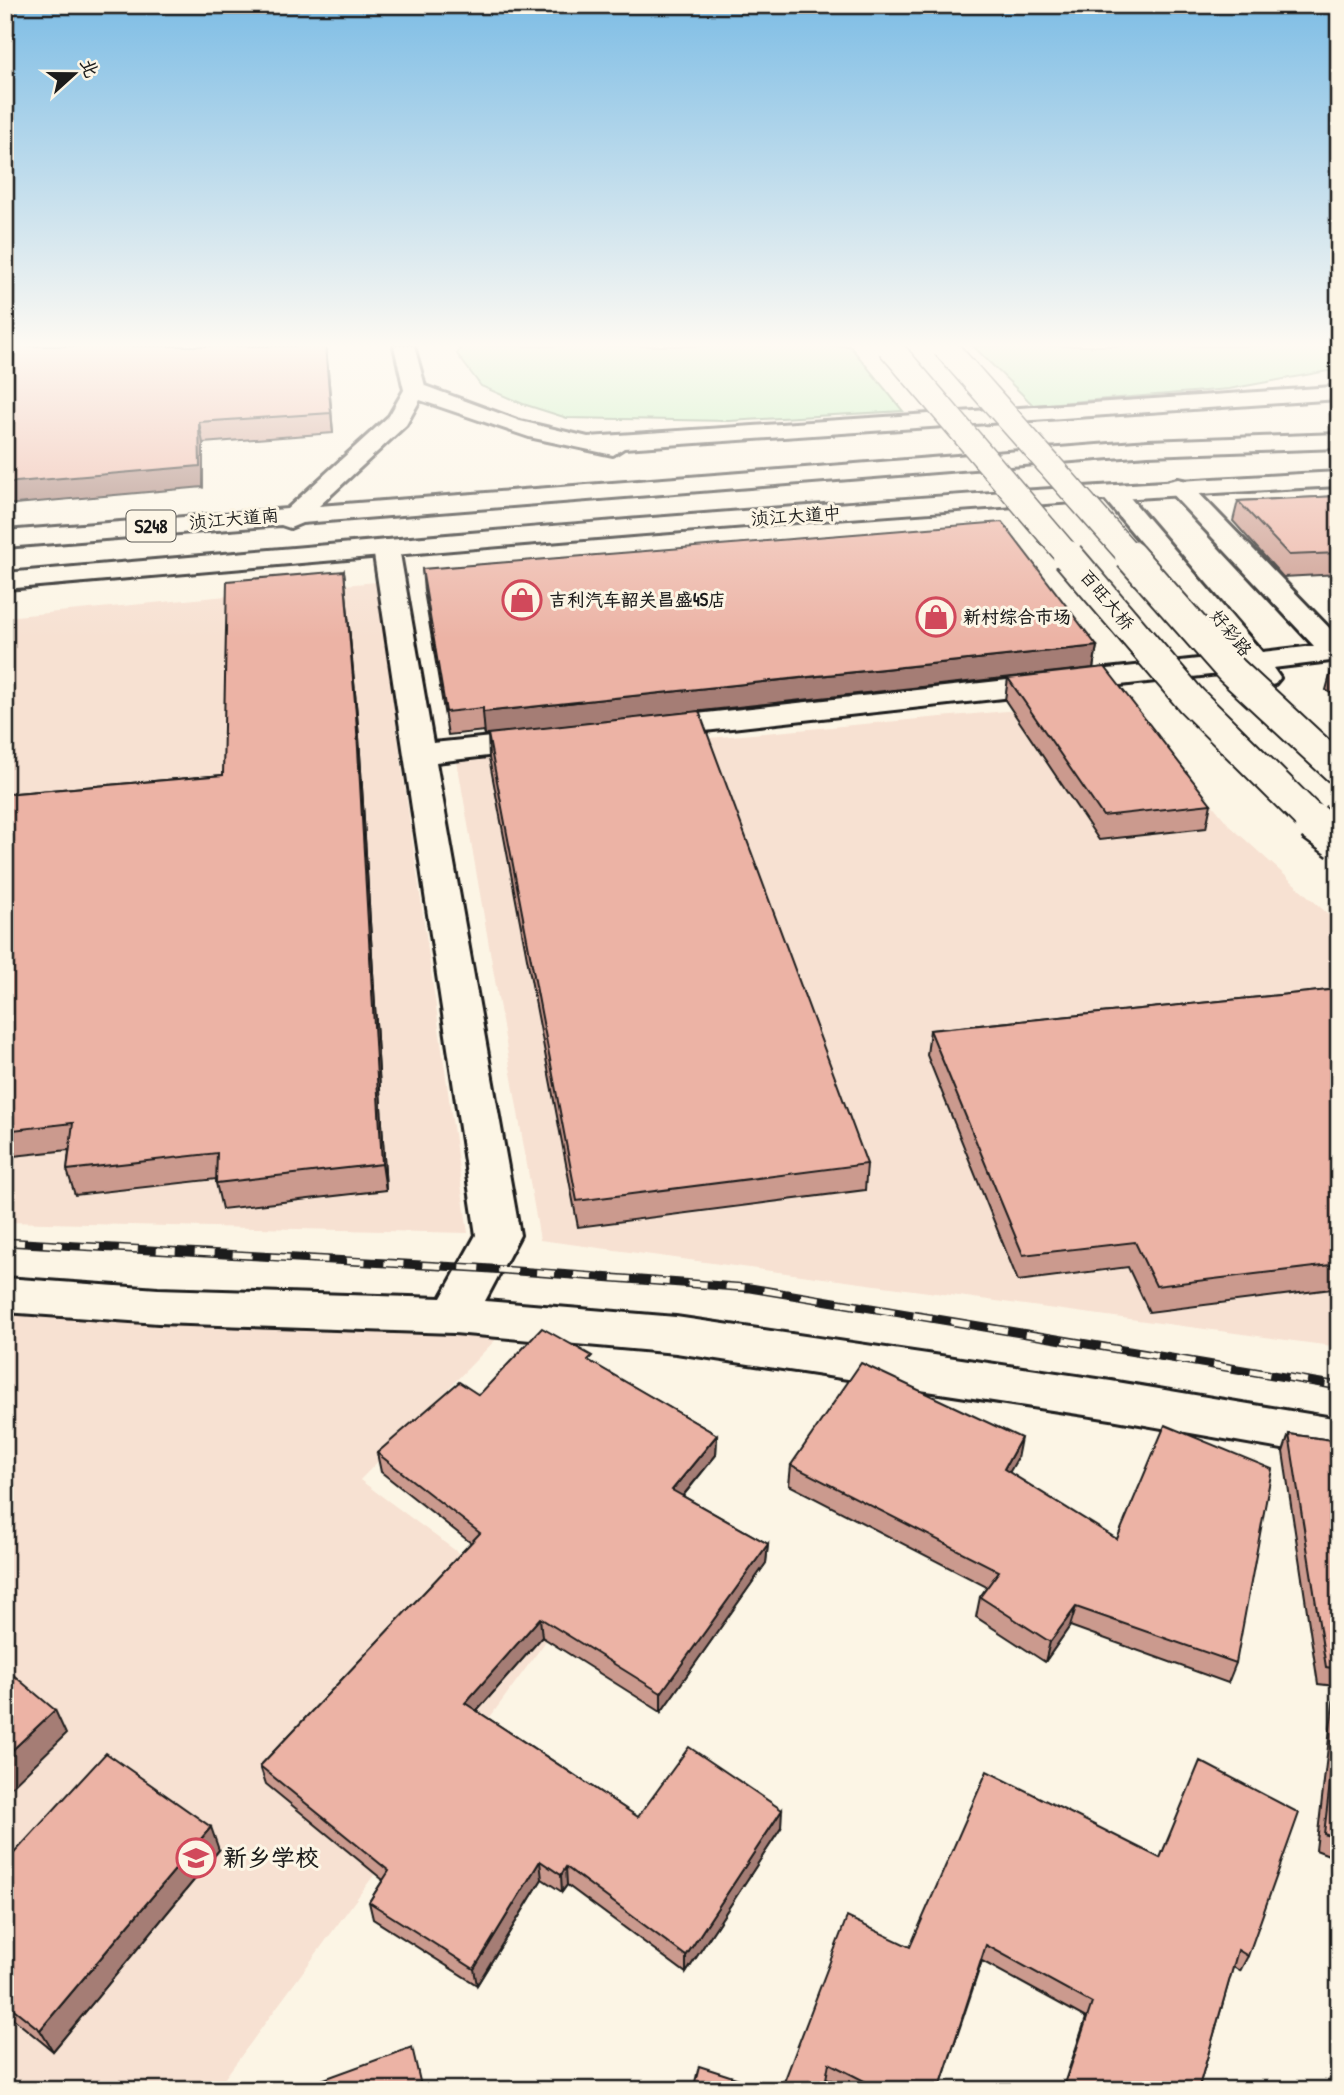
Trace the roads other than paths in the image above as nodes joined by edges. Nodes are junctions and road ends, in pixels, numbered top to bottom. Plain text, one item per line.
1 (372, 444) edge
2 (587, 444) joint
3 (590, 444) edge
4 (973, 444) edge
5 (1031, 444) edge
6 (1164, 444) edge
7 (1264, 444) edge
8 (1148, 448) junction
9 (802, 474) junction
10 (1339, 479) edge
11 (1178, 486) junction
12 (1111, 491) junction
13 (466, 500) junction
14 (296, 513) junction
15 (5, 538) edge
16 (475, 540) junction
17 (386, 548) junction
18 (253, 560) junction
19 (5, 581) edge
20 (1337, 651) edge
21 (1254, 661) junction
22 (628, 731) edge
23 (572, 737) edge
24 (419, 754) junction
25 (1339, 770) edge
26 (1339, 786) edge
27 (1339, 841) edge
28 (5, 1295) edge
29 (454, 1316) junction
30 (1339, 1439) edge

1 - 14 main road
2 - 3 main road
2 - 9 main road
4 - 27 main road, 百旺大桥, bridge
5 - 25 main road, bridge
6 - 8 main road
7 - 8 main road, 浈江大道中 / S248
8 - 9 main road, 浈江大道中 / S248
9 - 13 main road, 浈江大道中 / S248
10 - 11 main road, 浈江大道中 / S248
11 - 12 main road, 浈江大道中 / S248
11 - 20 main road
12 - 16 main road, 浈江大道中 / S248
12 - 21 main road, 好彩路
13 - 14 main road, 浈江大道中 / S248
13 - 16 main road
14 - 15 main road, 浈江大道南 / S248
14 - 18 main road
16 - 17 main road, 浈江大道中 / S248
17 - 18 main road, 浈江大道中 / S248
17 - 24 main road
18 - 19 main road, 浈江大道南 / S248
20 - 21 main road
21 - 22 main road
21 - 26 main road, 好彩路
23 - 24 main road
24 - 29 main road
28 - 29 main road
29 - 30 main road

